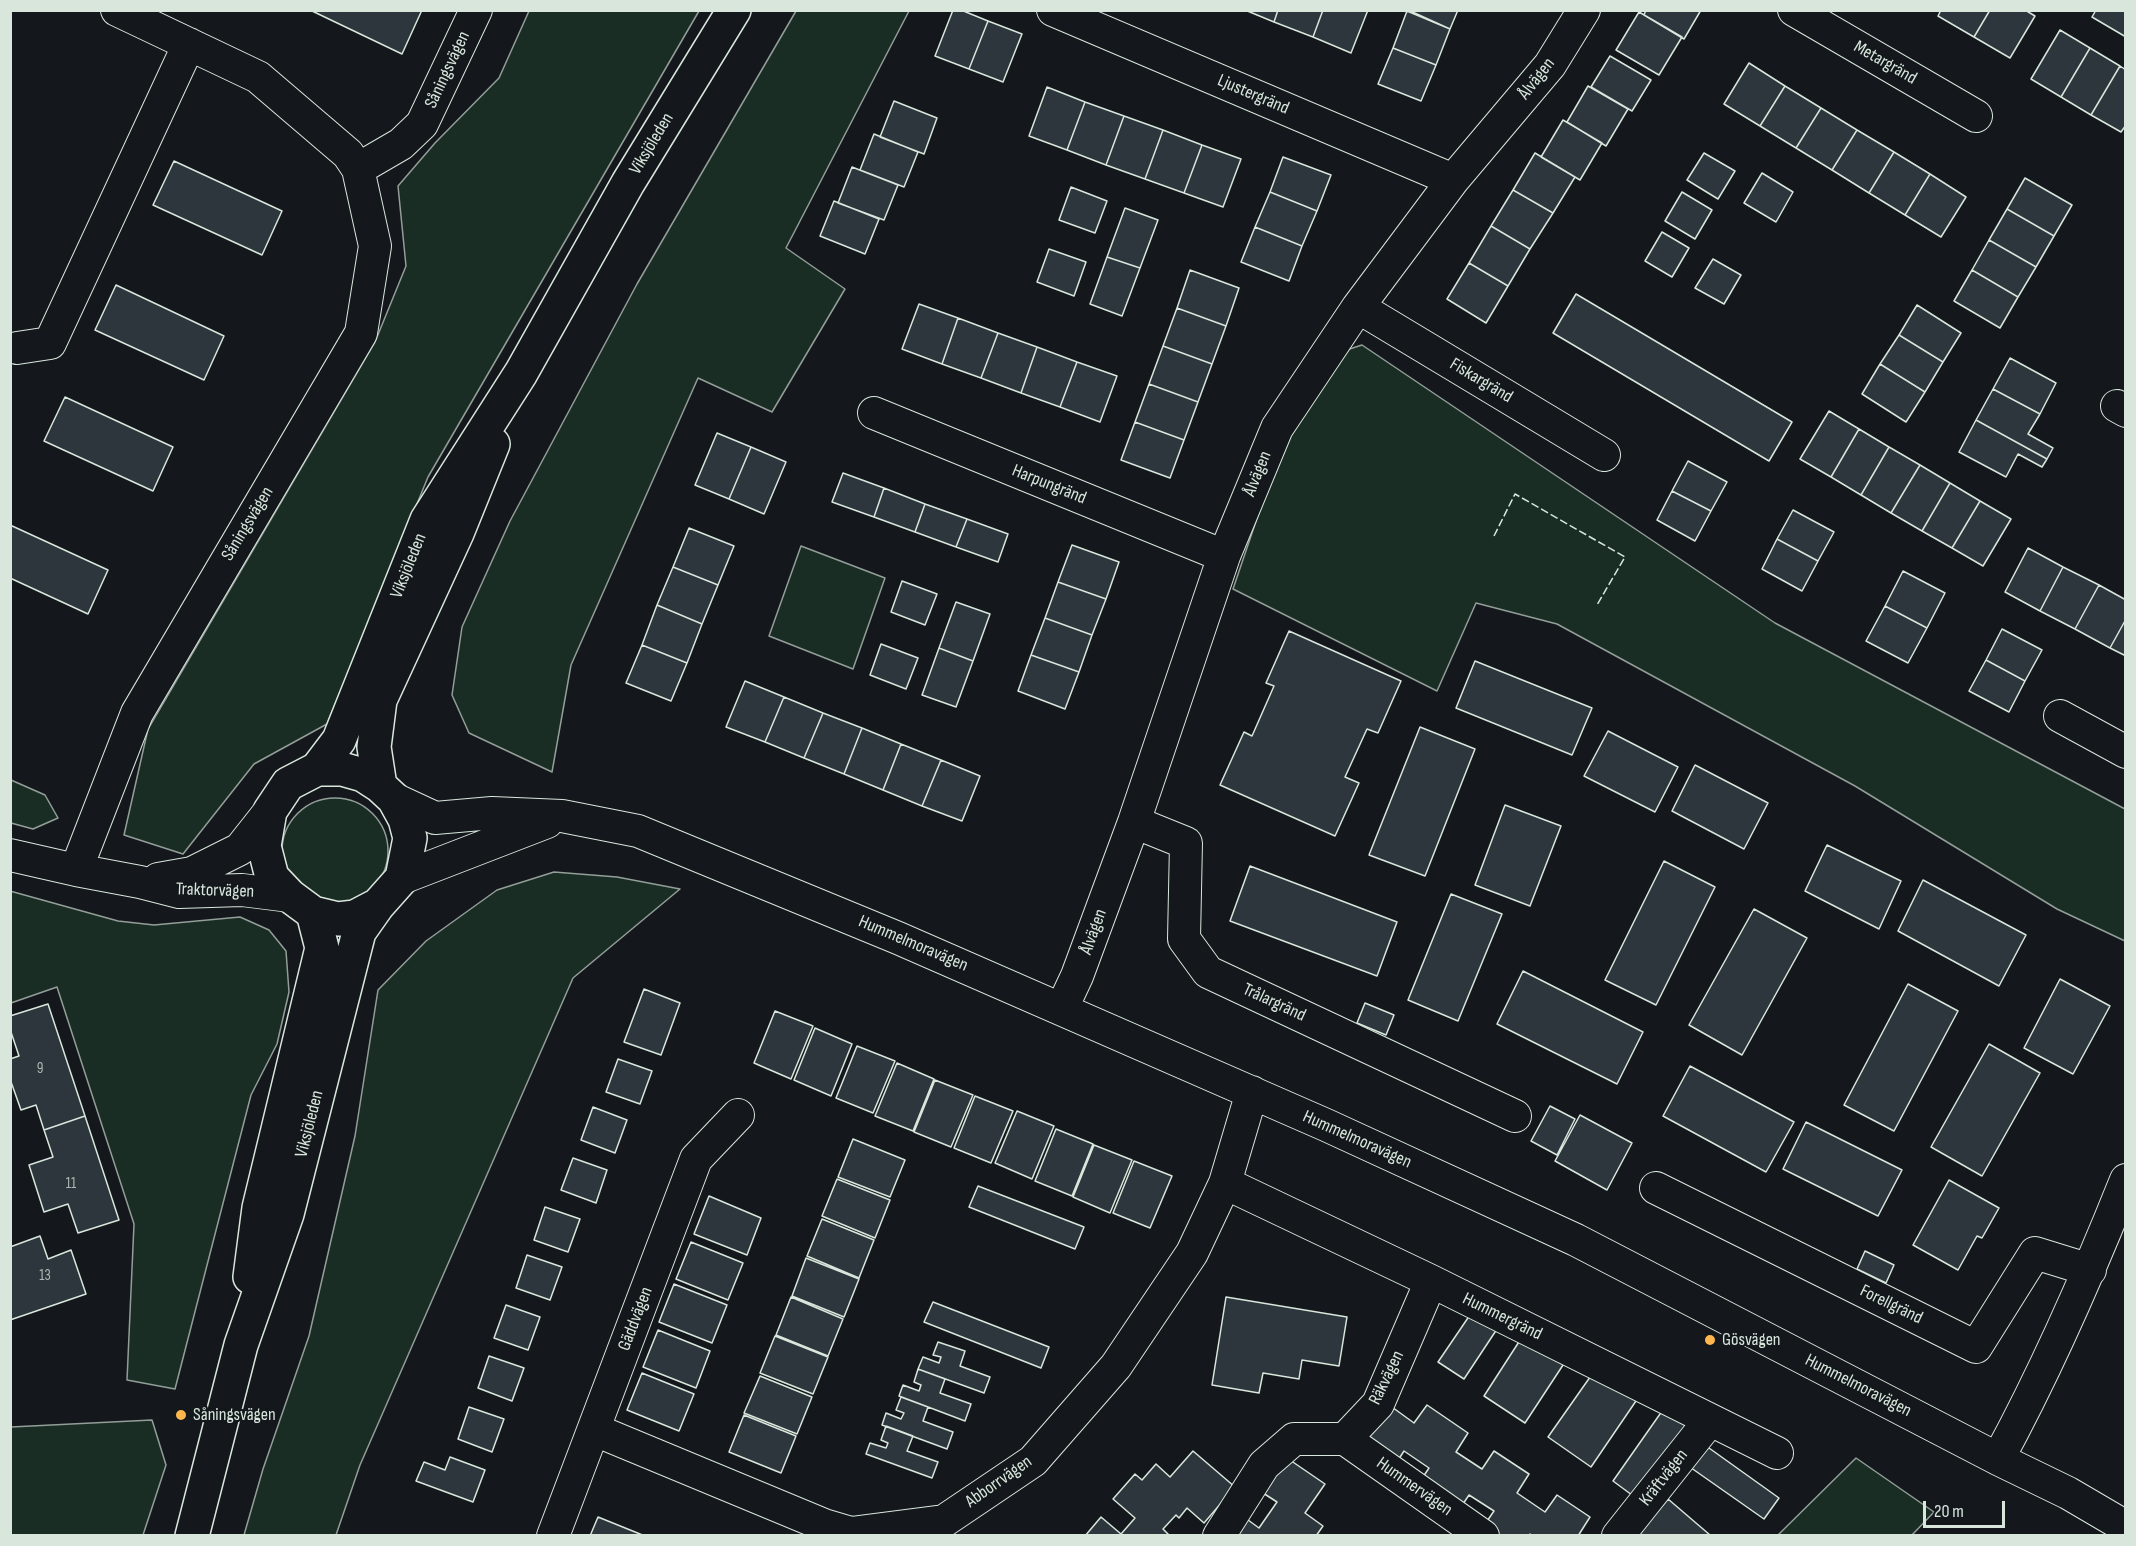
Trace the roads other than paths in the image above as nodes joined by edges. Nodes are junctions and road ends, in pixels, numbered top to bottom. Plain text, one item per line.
1 (117, 10) edge
2 (476, 10) edge
3 (734, 10) edge
4 (1053, 10) edge
5 (1584, 10) edge
6 (1794, 10) edge
7 (189, 44) junction
8 (1976, 116) dead end
9 (358, 169) junction
10 (1454, 180) junction
11 (1358, 307) junction
12 (17, 348) dead end
13 (521, 373) junction
14 (874, 413) dead end
15 (1604, 455) dead end
16 (1224, 556) junction
17 (2060, 716) dead end
18 (2126, 752) edge
19 (317, 769) junction
20 (387, 792) junction
21 (270, 811) junction
22 (562, 816) junction
23 (1134, 822) junction
24 (10, 855) edge
25 (76, 870) junction
26 (402, 878) junction
27 (140, 882) junction
28 (301, 905) junction
29 (378, 905) junction
30 (1062, 1008) junction
31 (1252, 1092) junction
32 (738, 1115) dead end
33 (1515, 1116) dead end
34 (2126, 1180) edge
35 (1225, 1183) junction
36 (1656, 1188) dead end
37 (2090, 1270) junction
38 (1431, 1281) junction
39 (241, 1345) junction
40 (1710, 1420) junction
41 (595, 1430) junction
42 (1345, 1439) junction
43 (1777, 1453) dead end
44 (1998, 1459) junction
45 (2126, 1527) edge
46 (823, 1530) edge
47 (192, 1536) edge
48 (553, 1536) edge
49 (1219, 1536) edge
50 (1483, 1536) edge
51 (1618, 1536) edge

1 - 7 street, Såningsvägen
2 - 9 street, Såningsvägen
3 - 13 main road, Viksjöleden
4 - 10 street, Ljustergränd
5 - 10 street, Ålvägen
6 - 8 street, Metargränd
7 - 9 street, Såningsvägen
7 - 12 street
9 - 25 street, Såningsvägen
10 - 11 street, Ålvägen
11 - 15 street, Fiskargränd
11 - 16 street, Ålvägen
13 - 19 main road, Viksjöleden
13 - 20 main road, Viksjöleden
14 - 16 street, Harpungränd
16 - 23 street, Ålvägen
17 - 18 street
19 - 20 main road
19 - 21 main road
20 - 22 street, Hummelmoravägen
20 - 26 main road
21 - 27 street, Traktorvägen
21 - 28 main road
22 - 26 street
22 - 30 street, Hummelmoravägen
23 - 30 street, Ålvägen
23 - 33 street, Trålargränd
24 - 25 street, Traktorvägen
25 - 27 street, Traktorvägen
26 - 29 main road
27 - 28 street, Traktorvägen
28 - 29 main road
28 - 39 main road, Viksjöleden
29 - 39 main road, Viksjöleden
30 - 31 street, Hummelmoravägen
31 - 35 street, Abborrvägen
31 - 44 street, Hummelmoravägen
32 - 41 street, Gäddvägen
34 - 37 street
35 - 38 street, Hummergränd
35 - 46 street, Abborrvägen
36 - 37 street, Forellgränd
37 - 44 street
38 - 40 street, Hummergränd
38 - 42 street, Räkvägen
39 - 47 main road, Viksjöleden
40 - 43 street, Hummergränd
40 - 51 street, Kräftvägen
41 - 46 street, Abborrvägen
41 - 48 street, Gäddvägen
42 - 49 street
42 - 50 street, Hummervägen
44 - 45 street, Hummelmoravägen

